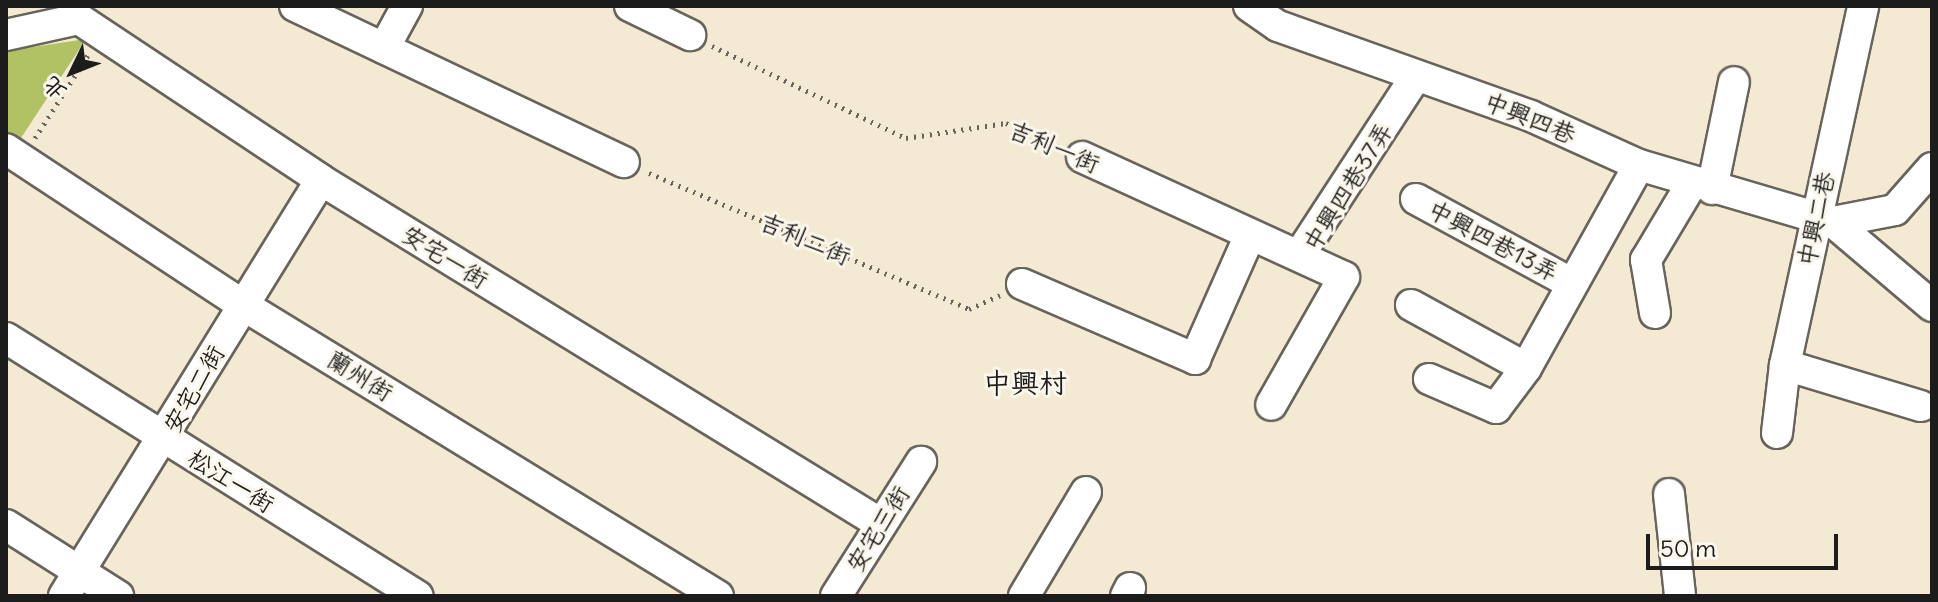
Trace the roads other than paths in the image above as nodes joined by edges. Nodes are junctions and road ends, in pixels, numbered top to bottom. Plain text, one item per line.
1 (295, 6) edge
2 (407, 6) edge
3 (630, 6) edge
4 (1249, 6) edge
5 (1863, 6) edge
6 (6, 35) edge
7 (690, 35) road end
8 (384, 48) junction
9 (1416, 76) junction
10 (1734, 82) dead end
11 (14, 154) edge
12 (1082, 157) road end
13 (624, 162) road end
14 (1639, 165) junction
15 (1932, 168) edge
16 (321, 180) junction
17 (1702, 186) junction
18 (1416, 199) dead end
19 (1825, 219) junction
20 (1250, 235) junction
21 (1300, 254) junction
22 (1571, 283) junction
23 (1022, 284) road end
24 (243, 305) junction
25 (1411, 305) dead end
26 (1932, 306) edge
27 (1655, 313) dead end
28 (6, 338) edge
29 (1785, 365) junction
30 (1526, 368) junction
31 (1429, 379) dead end
32 (1271, 405) dead end
33 (1921, 406) dead end
34 (1777, 433) dead end
35 (165, 440) junction
36 (921, 462) dead end
37 (1086, 492) dead end
38 (1669, 494) dead end
39 (881, 524) junction
40 (6, 525) edge
41 (72, 584) edge
42 (118, 596) edge
43 (418, 596) edge
44 (718, 596) edge
45 (836, 596) edge
46 (1024, 596) edge
47 (1680, 596) edge

1 - 8 street
2 - 8 street
3 - 7 street
4 - 9 street, 中興四巷
5 - 19 street, 中興二巷
6 - 16 street, 安宅一街
8 - 13 street
9 - 14 street, 中興四巷
9 - 21 street, 中興四巷37弄
10 - 17 street
11 - 24 street, 蘭州街
12 - 20 street, 吉利一街
14 - 17 street, 中興四巷
14 - 22 street, 中興四巷13弄
15 - 19 street
16 - 24 street, 安宅二街
16 - 39 street, 安宅一街
17 - 19 street, 中興四巷
17 - 27 street
18 - 22 street, 中興四巷13弄
19 - 26 street
19 - 29 street, 中興二巷
20 - 21 street, 吉利一街
20 - 23 street
21 - 32 street, 中興四巷37弄
22 - 30 street, 中興四巷13弄
24 - 35 street, 安宅二街
24 - 44 street, 蘭州街
25 - 30 street
28 - 35 street, 松江一街
29 - 33 street
29 - 34 street, 中興二巷
30 - 31 street, 中興四巷13弄
35 - 41 street, 安宅二街
35 - 43 street, 松江一街
36 - 39 street, 安宅三街
37 - 46 street
38 - 47 street
39 - 45 street, 安宅三街
40 - 41 street
41 - 42 street

